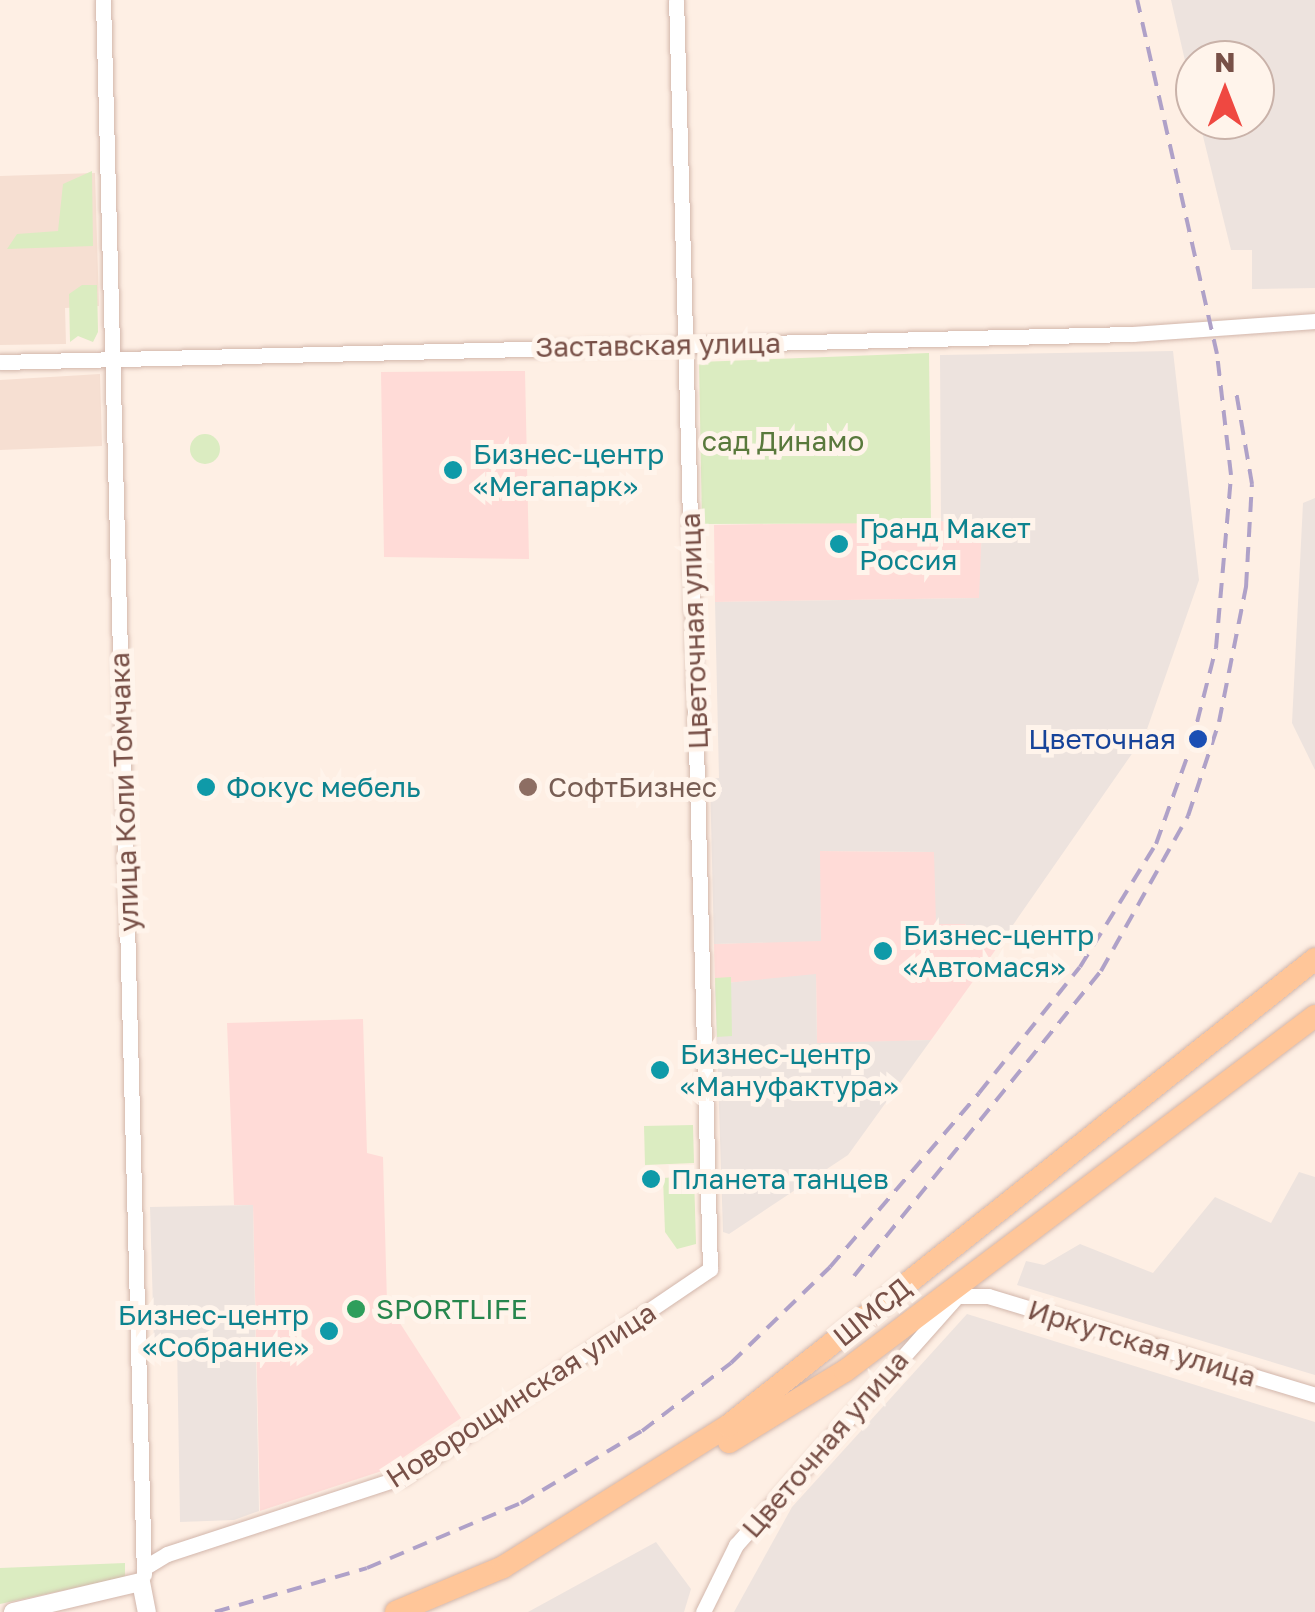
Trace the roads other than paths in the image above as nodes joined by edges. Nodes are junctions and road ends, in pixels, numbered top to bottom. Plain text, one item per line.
1 (103, 0) edge
2 (676, 0) edge
3 (1315, 321) edge
4 (686, 342) junction
5 (113, 359) junction
6 (0, 362) edge
7 (1315, 960) edge
8 (1315, 1016) edge
9 (712, 1262) joint
10 (969, 1293) joint
11 (1315, 1395) edge
12 (144, 1574) junction
13 (14, 1612) edge
14 (147, 1612) edge
15 (396, 1612) edge
16 (414, 1612) edge
17 (703, 1612) edge

1 - 5 street, улица Коли Томчака
2 - 4 street, Цветочная улица
3 - 4 street, Заставская улица
4 - 5 street, Заставская улица
4 - 9 street, Цветочная улица
5 - 6 street, Заставская улица
5 - 12 street, улица Коли Томчака
7 - 15 main road, ШМСД
8 - 16 main road, ШМСД
9 - 12 street, Новорощинская улица
10 - 11 street, Иркутская улица
10 - 17 street, Цветочная улица
12 - 13 street
12 - 14 street

